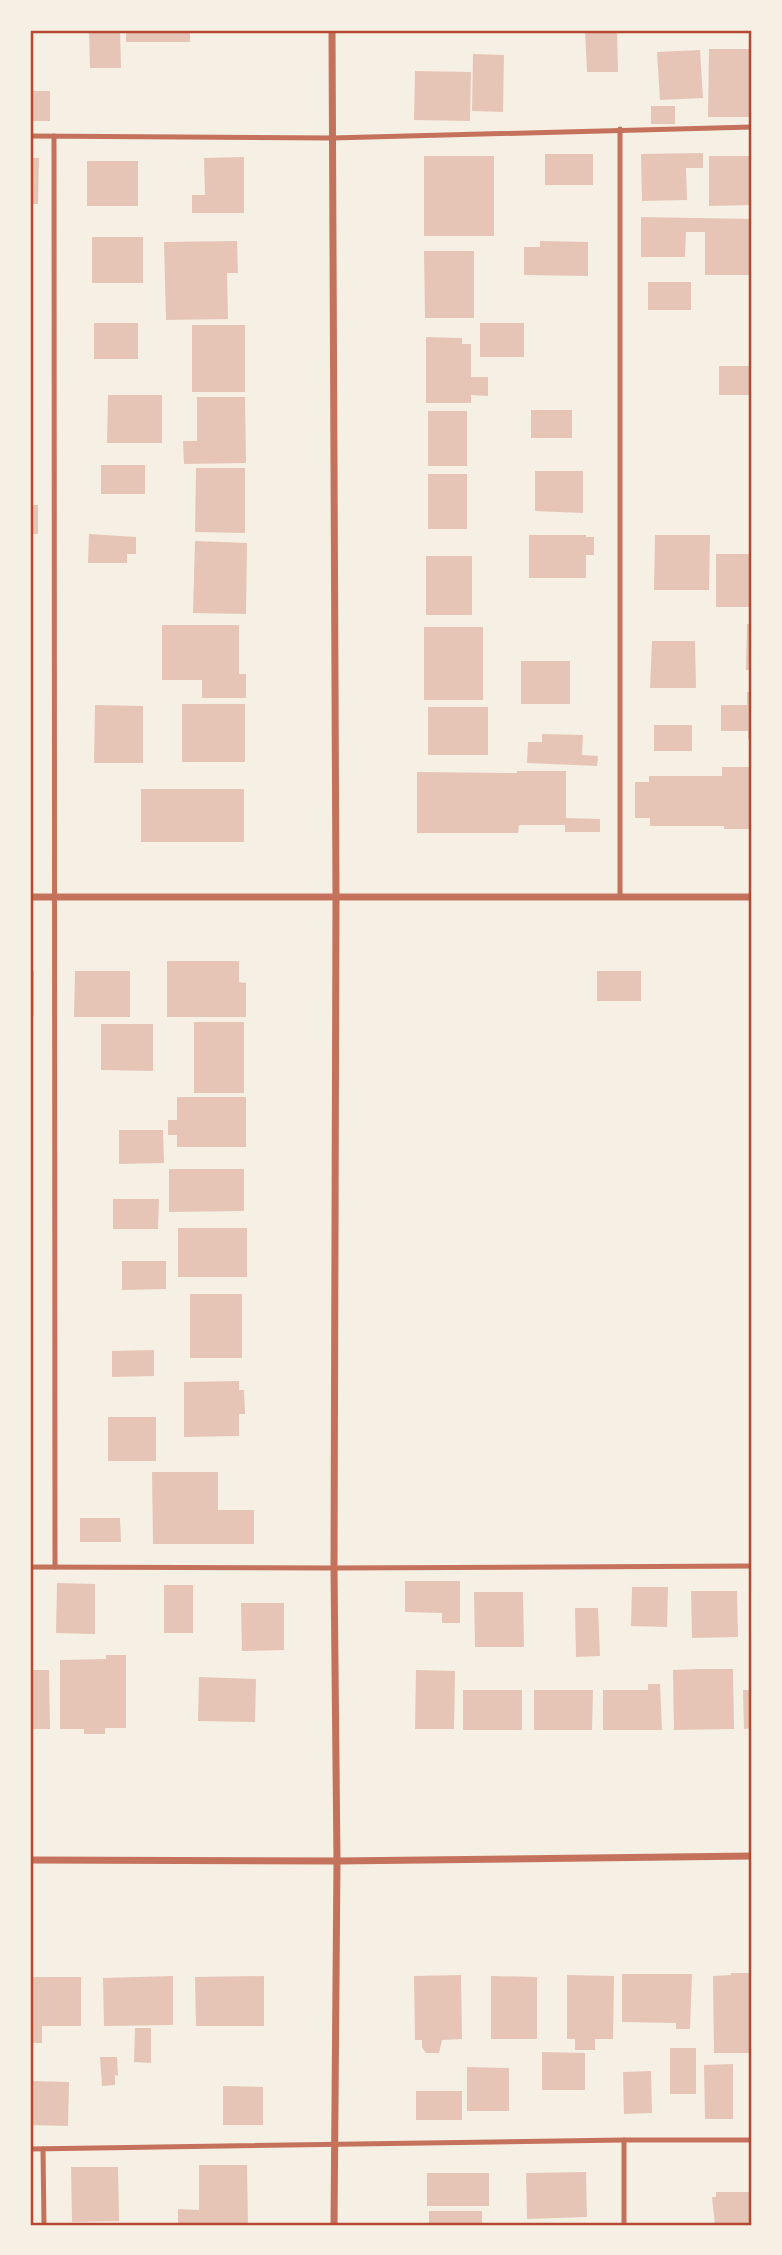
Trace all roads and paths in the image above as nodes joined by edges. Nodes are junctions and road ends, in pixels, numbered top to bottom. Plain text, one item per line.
1 (332, 30) edge
2 (752, 127) edge
3 (620, 129) junction
4 (30, 136) edge
5 (54, 136) junction
6 (332, 138) junction
7 (30, 897) edge
8 (54, 897) junction
9 (620, 897) junction
10 (752, 897) edge
11 (335, 898) junction
12 (752, 1566) edge
13 (30, 1567) edge
14 (55, 1567) junction
15 (334, 1568) junction
16 (752, 1856) edge
17 (30, 1860) edge
18 (337, 1861) junction
19 (624, 2140) junction
20 (752, 2140) edge
21 (335, 2146) junction
22 (30, 2149) edge
23 (43, 2149) junction
24 (44, 2225) edge
25 (334, 2225) edge
26 (624, 2225) edge

1 - 6 street
2 - 3 lane
3 - 6 lane
3 - 9 lane
4 - 5 lane
5 - 6 lane
5 - 8 lane
6 - 11 street
7 - 8 street
8 - 11 street
8 - 14 lane
9 - 10 street
9 - 11 street
11 - 15 street
12 - 15 lane
13 - 14 lane
14 - 15 lane
15 - 18 street
16 - 18 street
17 - 18 street
18 - 21 street
19 - 20 lane
19 - 21 lane
19 - 26 lane
21 - 23 lane
21 - 25 street
22 - 23 lane
23 - 24 lane

